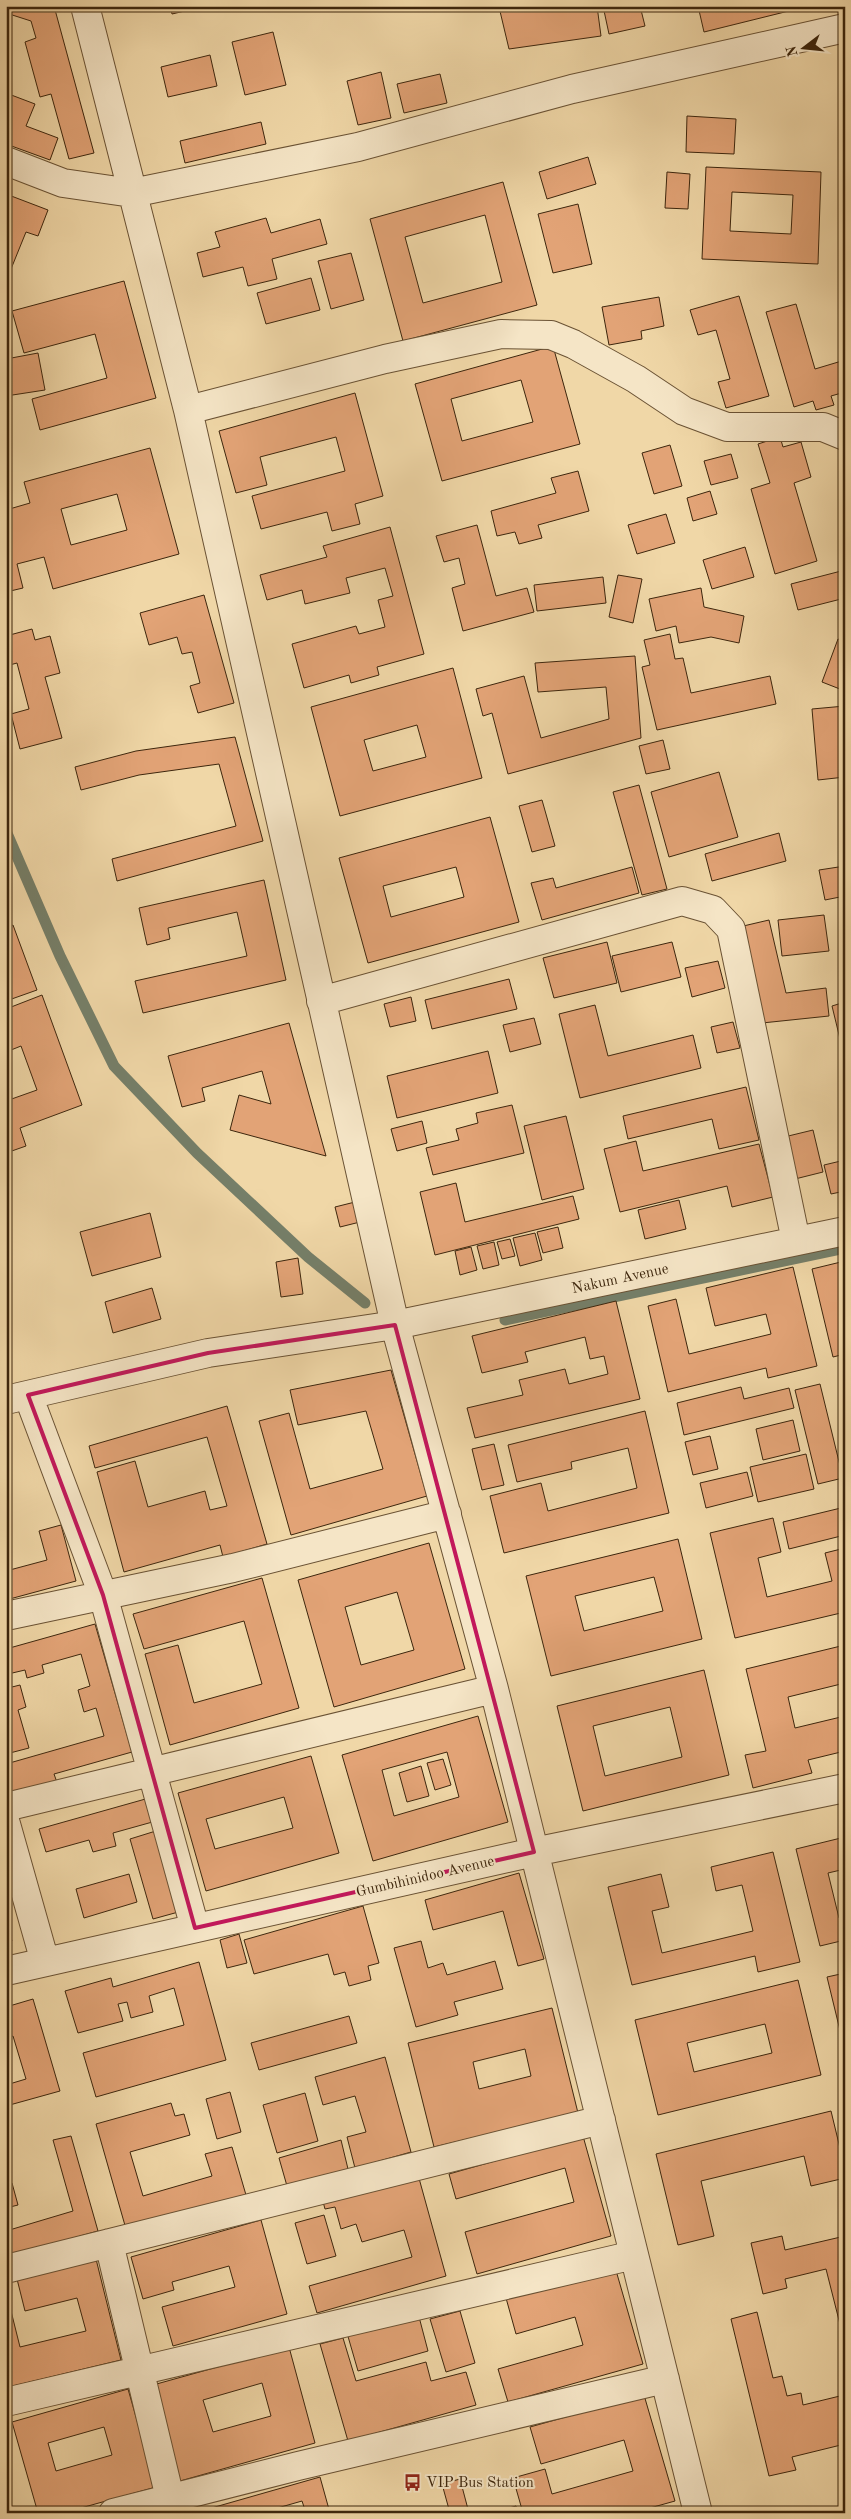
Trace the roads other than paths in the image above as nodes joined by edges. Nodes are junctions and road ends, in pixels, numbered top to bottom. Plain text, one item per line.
1 (85, 6) edge
2 (845, 28) edge
3 (6, 161) edge
4 (132, 193) junction
5 (188, 410) junction
6 (845, 436) edge
7 (321, 1001) junction
8 (845, 1232) edge
9 (796, 1241) junction
10 (394, 1325) junction
11 (17, 1397) edge
12 (447, 1514) junction
13 (103, 1595) junction
14 (6, 1616) edge
15 (494, 1689) junction
16 (152, 1772) junction
17 (845, 1788) edge
18 (6, 1807) edge
19 (6, 1824) edge
20 (534, 1852) junction
21 (195, 1928) junction
22 (45, 1962) junction
23 (6, 1971) edge
24 (601, 2120) junction
25 (110, 2242) junction
26 (634, 2255) junction
27 (6, 2269) edge
28 (140, 2370) junction
29 (665, 2379) junction
30 (6, 2402) edge
31 (170, 2498) junction
32 (112, 2513) edge
33 (698, 2513) edge

1 - 4 street
2 - 4 street
3 - 4 street
4 - 5 street
5 - 6 street
5 - 7 street
7 - 9 street
7 - 10 street
8 - 9 street, Nakum Avenue
9 - 10 street, Nakum Avenue
10 - 11 street, Nakum Avenue
10 - 12 street
11 - 13 street
12 - 13 street
12 - 15 street
13 - 14 street
13 - 16 street
15 - 16 street
15 - 20 street
16 - 18 street
16 - 21 street
17 - 20 street, Gumbihinidoo Avenue
19 - 22 street
20 - 21 street, Gumbihinidoo Avenue
20 - 24 street
21 - 22 street, Gumbihinidoo Avenue
22 - 23 street, Gumbihinidoo Avenue
24 - 25 street
24 - 26 street
25 - 27 street
25 - 28 street
26 - 28 street
26 - 29 street
28 - 30 street
28 - 31 street
29 - 31 street
29 - 33 street
31 - 32 street

